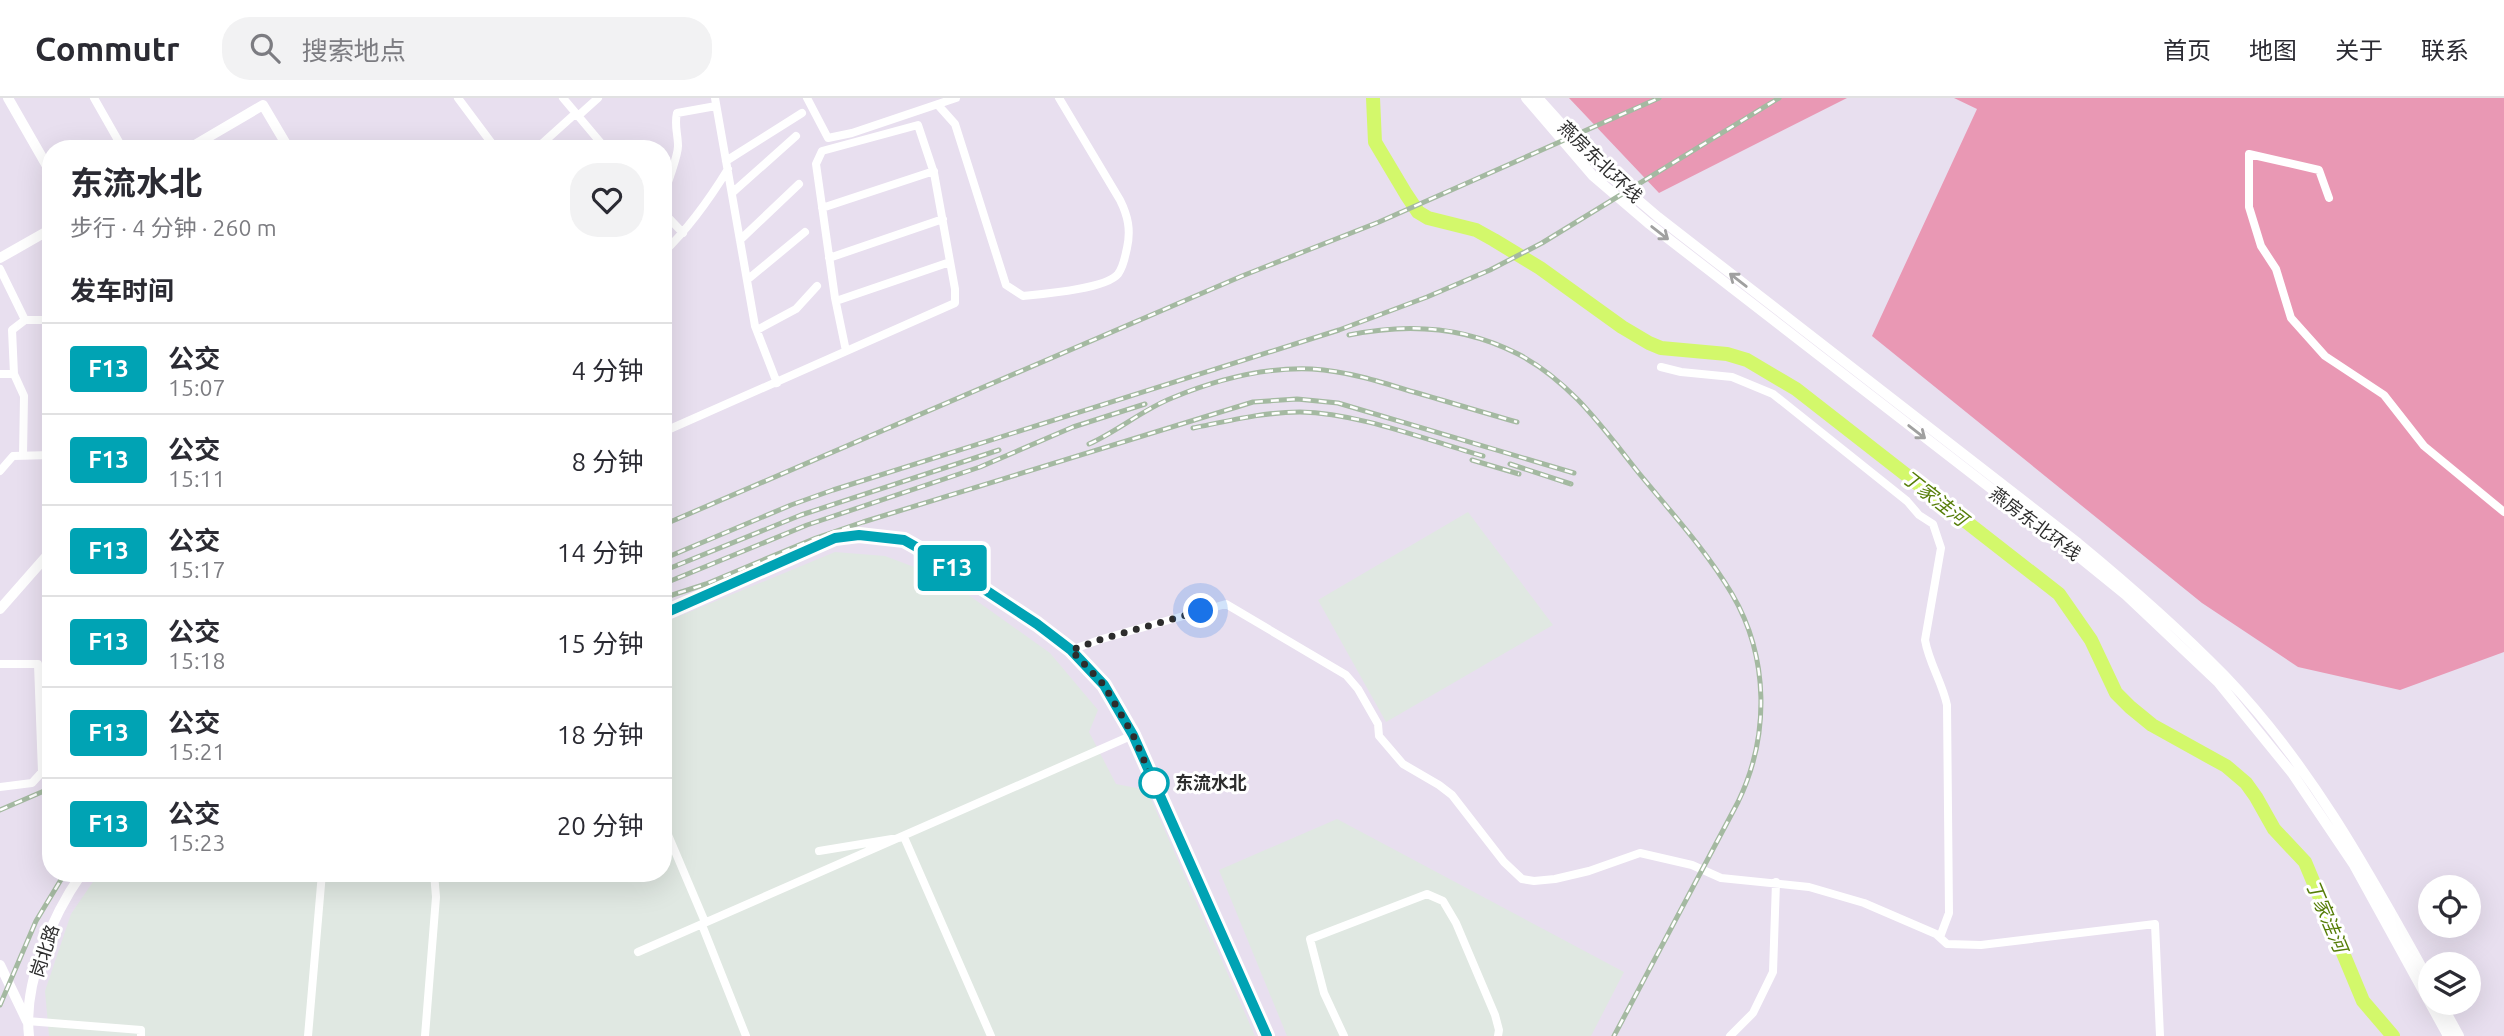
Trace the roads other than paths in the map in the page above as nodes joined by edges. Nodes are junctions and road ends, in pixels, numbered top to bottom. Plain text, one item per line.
1 (8, 98) edge
2 (94, 98) edge
3 (458, 98) edge
4 (563, 98) edge
5 (598, 98) edge
6 (807, 98) edge
7 (956, 98) edge
8 (1059, 98) edge
9 (1526, 98) edge
10 (1538, 98) edge
11 (263, 101) edge
12 (716, 102) edge
13 (938, 105) junction
14 (802, 113) dead end
15 (577, 114) junction
16 (796, 136) dead end
17 (118, 140) edge
18 (202, 140) edge
19 (284, 140) edge
20 (489, 140) edge
21 (547, 140) edge
22 (599, 140) edge
23 (42, 157) edge
24 (727, 165) junction
25 (672, 169) edge
26 (934, 171) junction
27 (799, 184) dead end
28 (732, 193) junction
29 (2329, 198) dead end
30 (822, 208) junction
31 (943, 219) junction
32 (672, 221) edge
33 (805, 232) dead end
34 (683, 233) junction
35 (42, 234) edge
36 (740, 240) junction
37 (672, 244) edge
38 (0, 258) edge
39 (830, 258) junction
40 (950, 262) junction
41 (0, 269) edge
42 (747, 280) junction
43 (817, 286) dead end
44 (836, 301) junction
45 (25, 320) junction
46 (42, 320) edge
47 (757, 330) junction
48 (846, 351) junction
49 (1661, 367) dead end
50 (0, 374) edge
51 (14, 374) junction
52 (777, 383) junction
53 (672, 428) edge
54 (23, 455) junction
55 (42, 455) edge
56 (0, 471) edge
57 (2504, 512) edge
58 (42, 561) edge
59 (0, 609) edge
60 (672, 610) edge
61 (1071, 650) junction
62 (0, 664) edge
63 (1133, 735) junction
64 (41, 772) joint
65 (0, 788) edge
66 (904, 836) junction
67 (672, 844) edge
68 (819, 850) dead end
69 (77, 882) edge
70 (321, 882) edge
71 (435, 882) edge
72 (1776, 882) junction
73 (702, 925) junction
74 (1940, 937) junction
75 (638, 952) dead end
76 (2418, 960) edge
77 (0, 965) edge
78 (2448, 1015) edge
79 (27, 1021) junction
80 (29, 1036) edge
81 (141, 1036) edge
82 (308, 1036) edge
83 (425, 1036) edge
84 (746, 1036) edge
85 (991, 1036) edge
86 (1267, 1036) edge
87 (1344, 1036) edge
88 (1498, 1036) edge
89 (1730, 1036) edge
90 (2160, 1036) edge
91 (2448, 1036) edge
92 (2459, 1036) edge

1 - 23 street
2 - 17 street
3 - 20 street
4 - 15 street
5 - 15 street
6 - 13 street
7 - 13 street
8 - 13 street
9 -> 91 main road, 燕房东北环线
76 -> 10 main road, 燕房东北环线
11 - 18 main road
11 - 19 main road
12 - 24 street
12 - 25 street
14 - 24 street
15 - 21 street
15 - 22 street
16 - 28 street
24 - 28 street
24 - 34 street
26 - 30 street
26 - 30 street
26 - 31 street
27 - 36 street
28 - 36 street
29 - 57 street
30 - 39 street
31 - 39 street
31 - 40 street
32 - 34 street
33 - 42 street
34 - 37 street
35 - 38 street
36 - 42 street
39 - 44 street
40 - 44 street
40 - 48 street
41 - 45 street
42 - 47 street
43 - 47 street
44 - 48 street
45 - 46 street
45 - 51 street
47 - 52 street
48 - 52 street
49 - 74 street
50 - 51 street
51 - 54 street
52 - 53 street
54 - 55 street
54 - 56 street
58 - 59 street
60 - 61 main road
61 - 63 main road
61 - 72 street
62 - 64 street
63 - 66 street
63 - 86 main road
64 - 65 street
66 - 68 street
66 - 73 street
66 - 85 street
67 - 73 street
69 - 79 main road, 岗北路
70 - 82 street
71 - 83 street
72 - 74 street
72 - 89 street
73 - 75 street
73 - 84 street
74 - 90 street
77 - 79 street
78 - 92 main road
79 - 80 main road, 岗北路
79 - 81 street
87 - 88 street

